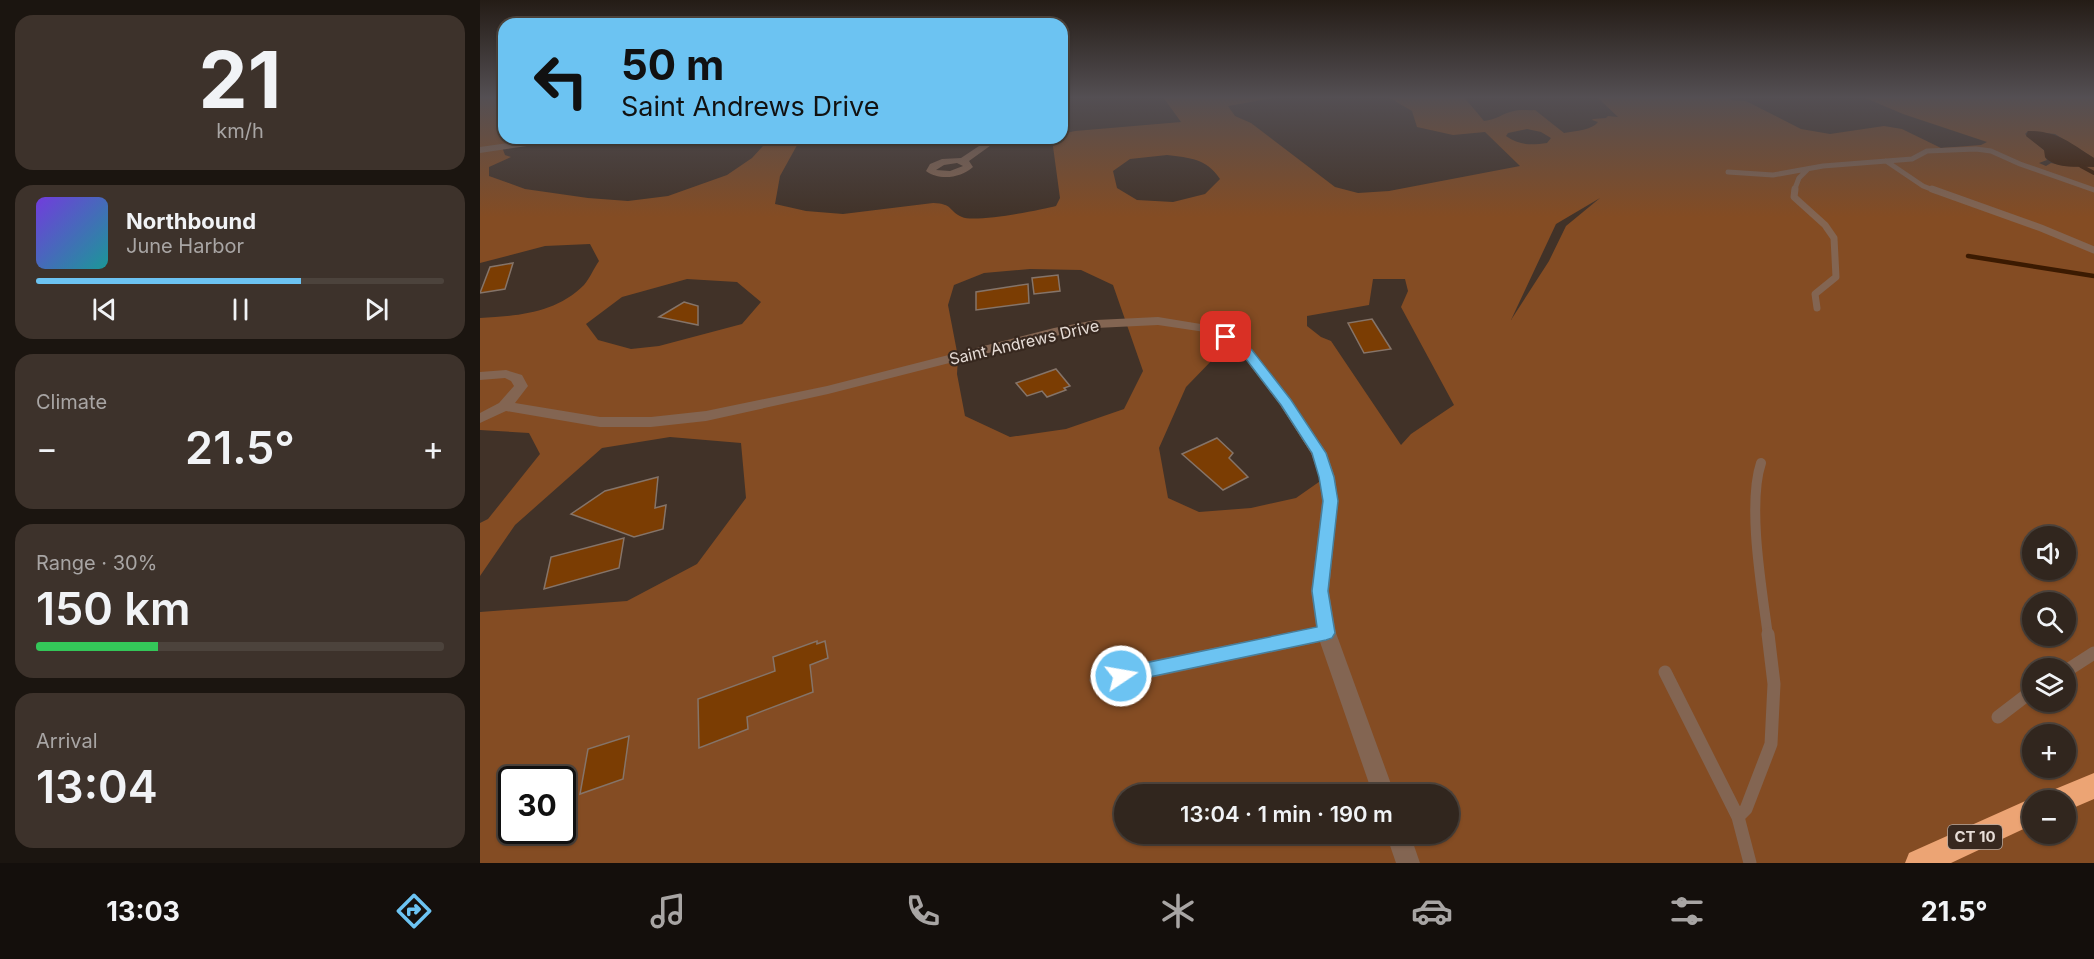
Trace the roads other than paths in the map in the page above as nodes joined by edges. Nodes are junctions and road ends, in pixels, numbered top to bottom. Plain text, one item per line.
1 (520, 144) edge
2 (988, 144) edge
3 (480, 150) edge
4 (962, 161) dead end
5 (1886, 161) junction
6 (1809, 168) junction
7 (1728, 172) dead end
8 (2094, 190) edge
9 (2094, 250) edge
10 (1818, 308) dead end
11 (480, 375) edge
12 (504, 406) junction
13 (480, 418) edge
14 (1761, 463) dead end
15 (1326, 633) junction
16 (2094, 653) edge
17 (2076, 665) edge
18 (1665, 672) dead end
19 (1098, 680) dead end
20 (2022, 699) edge
21 (1998, 717) dead end
22 (1380, 784) edge
23 (2094, 786) edge
24 (2076, 794) edge
25 (2022, 816) edge
26 (1738, 817) junction
27 (1401, 844) edge
28 (1408, 863) edge
29 (1750, 863) edge
30 (1919, 863) edge

1 - 3 street
2 - 4 street
5 - 6 lane
5 - 8 lane
5 - 9 lane
6 - 7 lane
6 - 10 lane
11 - 12 street
12 - 13 street
12 - 15 street, Saint Andrews Drive
14 - 26 lane
15 - 19 street
15 - 22 street, Saint Andrews Drive
16 - 17 lane
18 - 26 lane
20 - 21 lane
23 - 24 highway
25 - 30 highway, CT 10
26 - 29 lane
27 - 28 street

